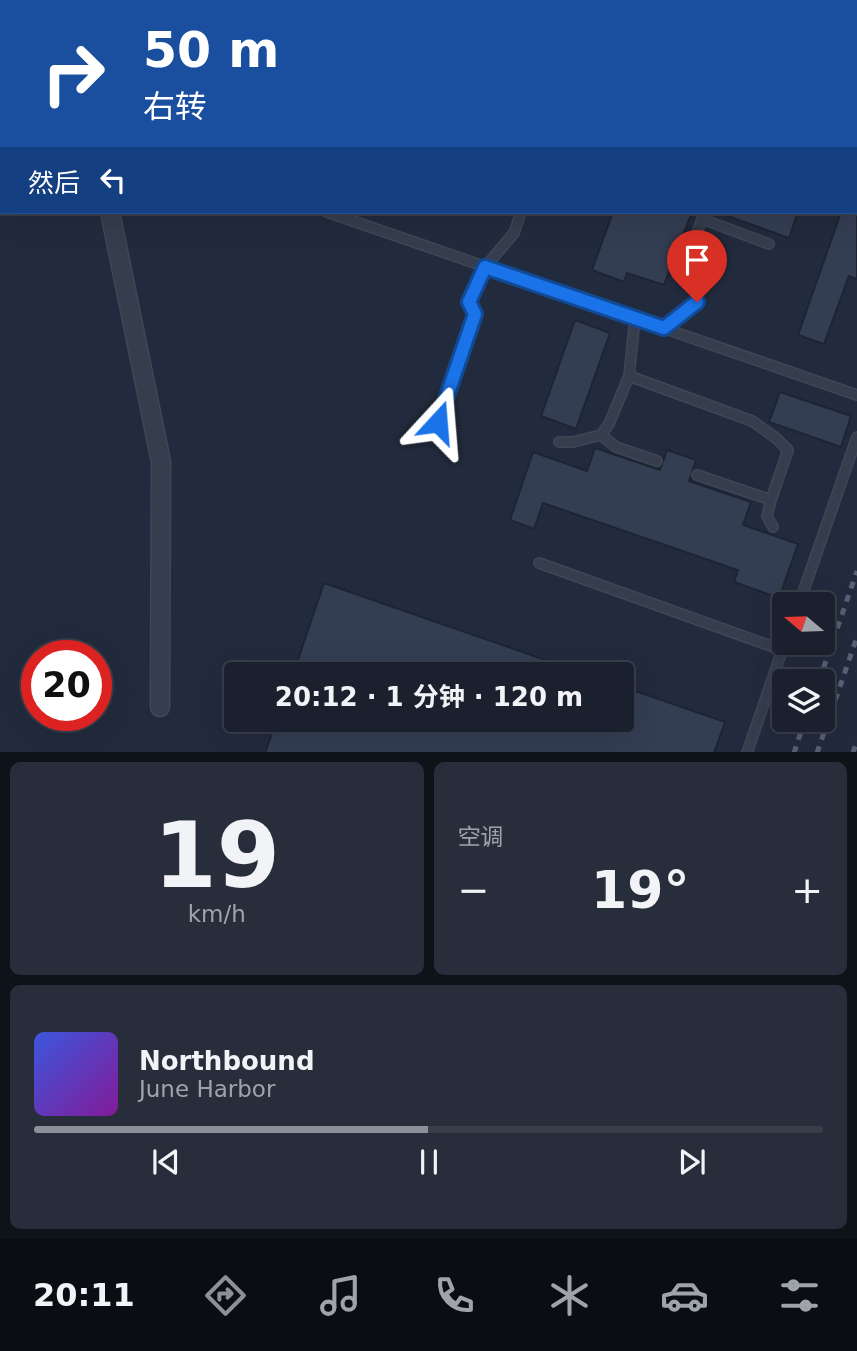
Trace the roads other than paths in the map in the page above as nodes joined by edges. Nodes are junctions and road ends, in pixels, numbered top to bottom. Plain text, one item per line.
1 (110, 214) edge
2 (333, 214) edge
3 (520, 214) edge
4 (769, 244) dead end
5 (485, 267) junction
6 (635, 318) junction
7 (664, 328) junction
8 (629, 376) junction
9 (857, 393) edge
10 (438, 422) dead end
11 (601, 435) junction
12 (857, 437) edge
13 (559, 442) dead end
14 (657, 461) dead end
15 (696, 475) dead end
16 (771, 500) junction
17 (773, 527) dead end
18 (538, 563) dead end
19 (803, 592) edge
20 (772, 642) edge
21 (781, 655) edge
22 (160, 707) dead end
23 (747, 752) edge

1 - 22 street
2 - 5 lane
3 - 5 lane
4 - 7 lane
5 - 6 lane
5 - 10 lane
6 - 7 lane
6 - 8 lane
7 - 9 lane
8 - 11 lane
8 - 16 lane
11 - 13 lane
11 - 14 lane
12 - 19 lane
15 - 16 lane
16 - 17 lane
18 - 20 lane
21 - 23 lane

